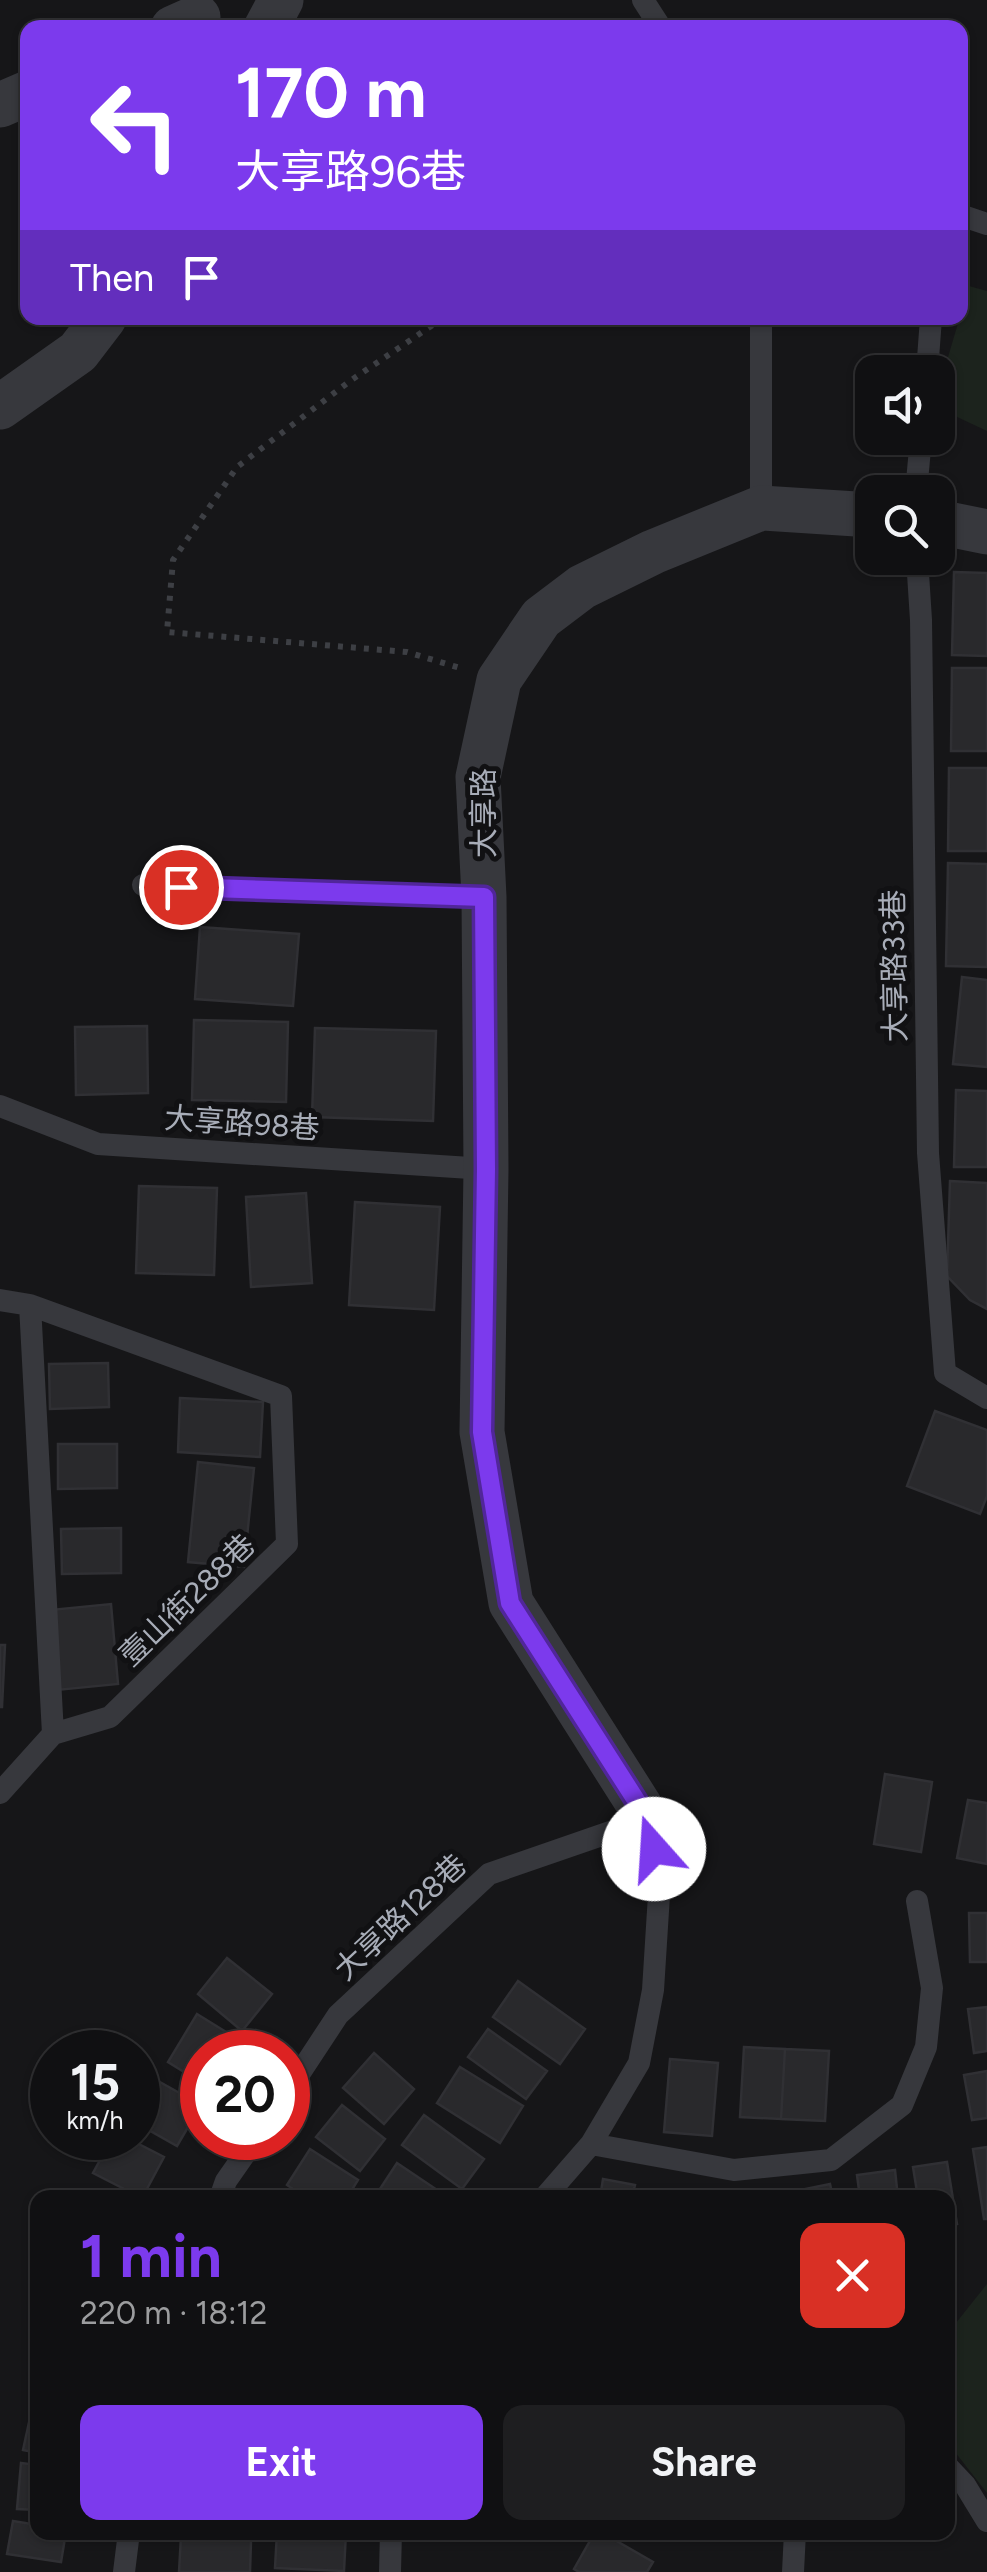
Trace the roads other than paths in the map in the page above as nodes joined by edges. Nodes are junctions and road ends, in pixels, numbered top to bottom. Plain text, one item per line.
1 (99, 325) edge
2 (761, 325) edge
3 (931, 325) edge
4 (929, 355) edge
5 (0, 407) edge
6 (761, 508) junction
7 (855, 514) edge
8 (955, 525) edge
9 (987, 532) edge
10 (918, 575) edge
11 (143, 886) dead end
12 (484, 897) junction
13 (0, 1106) edge
14 (486, 1169) junction
15 (0, 1300) edge
16 (30, 1305) junction
17 (987, 1398) edge
18 (53, 1734) junction
19 (0, 1793) edge
20 (648, 1819) junction
21 (917, 1901) dead end
22 (310, 2057) edge
23 (591, 2144) junction
24 (241, 2160) edge
25 (223, 2190) edge
26 (551, 2190) edge
27 (955, 2473) edge
28 (987, 2521) edge
29 (128, 2540) edge
30 (391, 2540) edge
31 (795, 2540) edge
32 (124, 2572) edge
33 (390, 2572) edge
34 (793, 2572) edge

1 - 5 street
2 - 6 lane
3 - 4 lane
6 - 7 street, 大享路
6 - 12 street, 大享路
8 - 9 street
10 - 17 lane, 大享路33巷
11 - 12 lane
12 - 14 street, 大享路
13 - 14 lane, 大享路98巷
14 - 20 street, 大享路
15 - 16 lane, 壹山街288巷
16 - 18 lane
16 - 18 lane, 壹山街288巷
18 - 19 lane
20 - 22 lane, 大享路128巷
20 - 23 lane
21 - 23 lane
23 - 26 lane
24 - 25 lane
27 - 28 lane
29 - 32 lane
30 - 33 lane
31 - 34 lane

